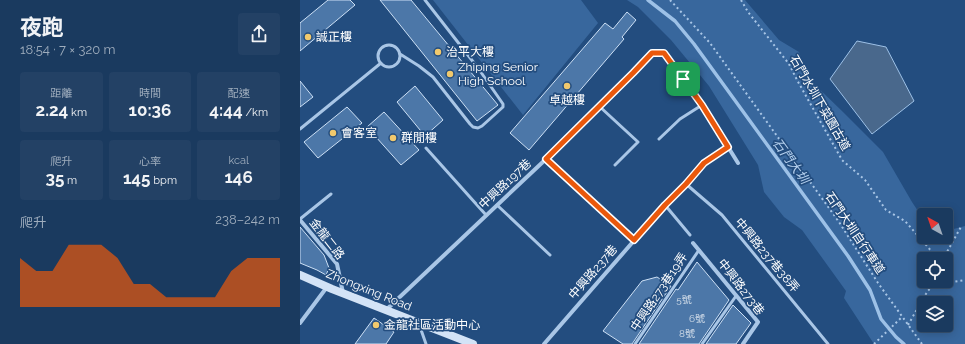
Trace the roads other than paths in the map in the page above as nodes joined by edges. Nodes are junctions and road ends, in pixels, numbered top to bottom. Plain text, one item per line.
1 (425, 0) edge
2 (400, 54) junction
3 (381, 63) junction
4 (702, 105) junction
5 (599, 106) junction
6 (300, 130) edge
7 (660, 139) dead end
8 (728, 147) junction
9 (426, 148) dead end
10 (546, 159) junction
11 (738, 163) dead end
12 (615, 165) dead end
13 (686, 184) junction
14 (331, 194) dead end
15 (497, 205) junction
16 (665, 205) junction
17 (486, 214) junction
18 (300, 220) edge
19 (690, 235) dead end
20 (634, 240) junction
21 (693, 243) dead end
22 (699, 250) junction
23 (550, 255) dead end
24 (300, 275) edge
25 (328, 287) junction
26 (343, 293) junction
27 (736, 296) junction
28 (386, 310) junction
29 (418, 322) junction
30 (300, 324) edge
31 (426, 344) edge
32 (473, 344) edge
33 (544, 344) edge
34 (635, 344) edge
35 (702, 344) edge
36 (743, 344) edge
37 (828, 344) edge

1 - 2 lane
2 - 3 lane
2 - 3 lane
3 - 6 lane
4 - 5 street, 中興路197巷
4 - 7 lane
4 - 8 street, 中興路197巷
5 - 10 street, 中興路197巷
5 - 12 lane
8 - 11 street, 中興路197巷
8 - 13 street, 中興路237巷
9 - 17 lane
10 - 15 street, 中興路197巷
10 - 20 lane
13 - 16 street, 中興路237巷
13 - 37 lane, 中興路237巷38弄
14 - 18 lane
15 - 17 street, 中興路197巷
15 - 23 lane
16 - 19 lane
16 - 20 street, 中興路237巷
17 - 28 street, 中興路197巷
18 - 26 street, 金龍二路
20 - 33 street, 中興路237巷
21 - 22 street, 中興路273巷
22 - 27 street, 中興路273巷
22 - 34 lane, 中興路273巷19弄
24 - 25 street, Zhongxing Road
25 - 26 street, Zhongxing Road
25 - 30 street
26 - 28 street, Zhongxing Road
27 - 35 lane
27 - 36 street, 中興路273巷
28 - 29 street, Zhongxing Road
29 - 31 lane
29 - 32 street, Zhongxing Road

